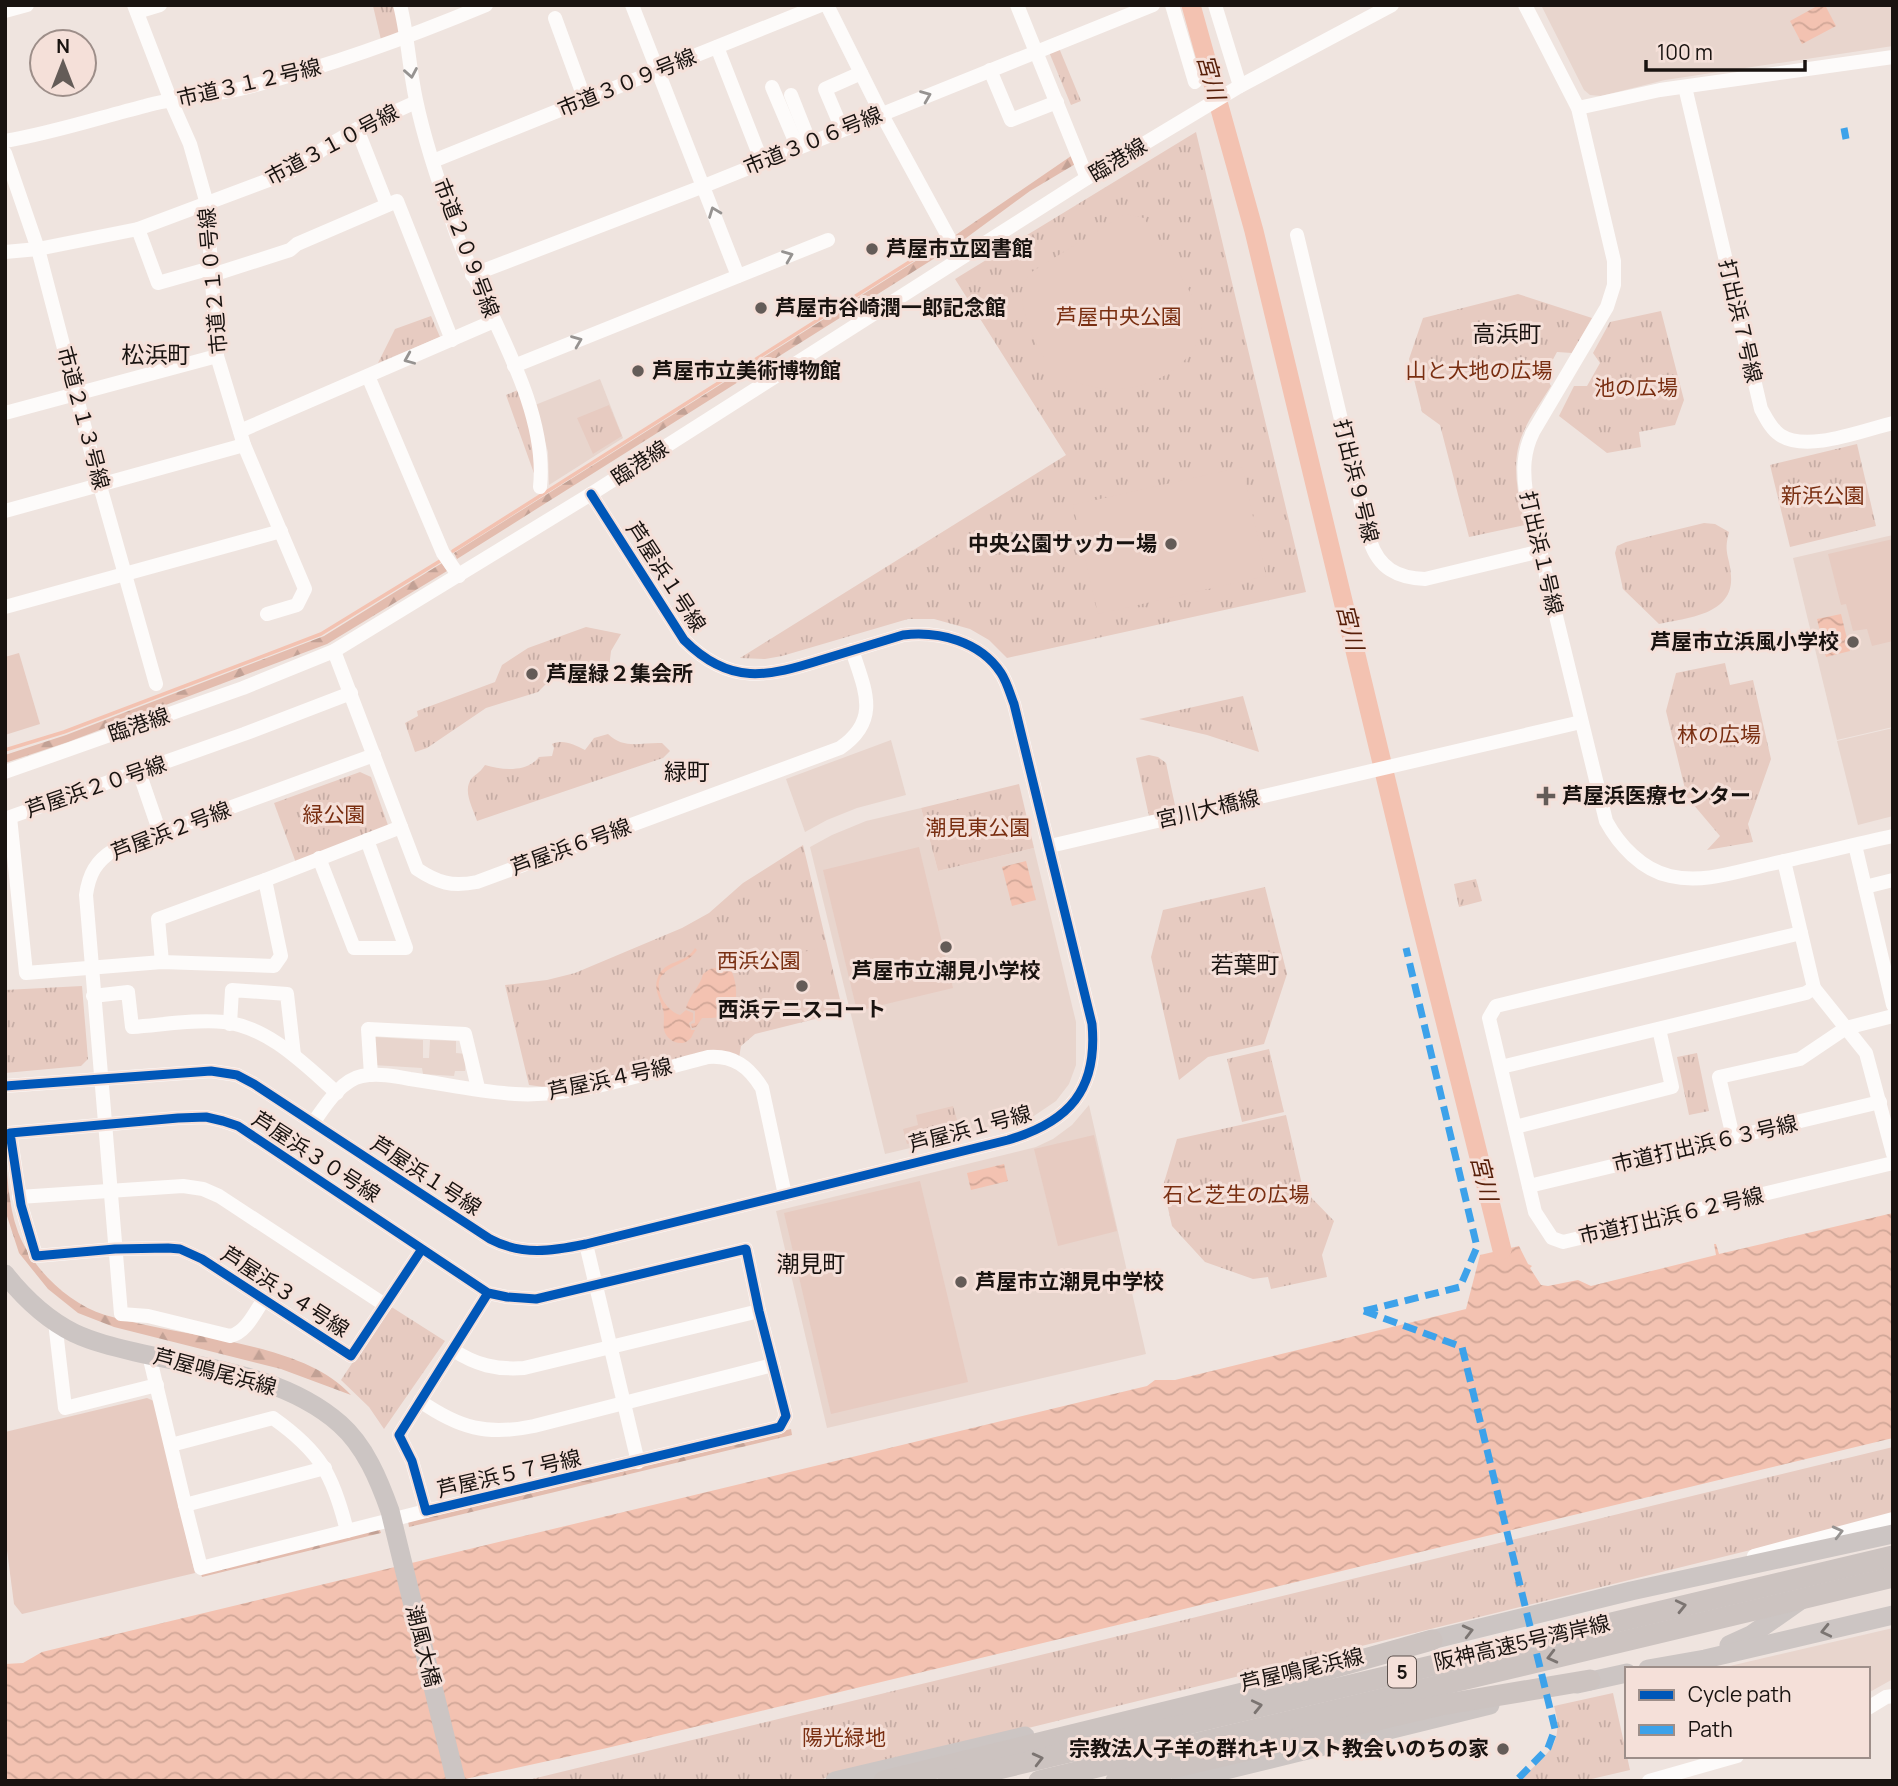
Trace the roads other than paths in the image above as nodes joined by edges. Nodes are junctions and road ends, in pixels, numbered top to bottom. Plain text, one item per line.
1 (27, 5) edge
2 (160, 5) edge
3 (400, 5) edge
4 (486, 5) edge
5 (632, 5) edge
6 (821, 5) edge
7 (827, 5) edge
8 (1017, 5) edge
9 (1153, 5) edge
10 (1172, 5) edge
11 (1215, 5) edge
12 (1392, 5) edge
13 (1525, 5) edge
14 (135, 9) edge
15 (5, 11) edge
16 (555, 18) dead end
17 (406, 38) junction
18 (717, 47) junction
19 (1037, 52) junction
20 (1893, 57) edge
21 (990, 70) junction
22 (657, 71) junction
23 (861, 73) junction
24 (1195, 82) dead end
25 (772, 87) dead end
26 (1685, 87) junction
27 (1237, 88) junction
28 (791, 95) dead end
29 (585, 100) junction
30 (171, 101) junction
31 (416, 102) junction
32 (1057, 102) junction
33 (1578, 108) junction
34 (881, 113) junction
35 (357, 129) junction
36 (842, 130) junction
37 (5, 141) edge
38 (804, 145) junction
39 (5, 153) edge
40 (433, 161) junction
41 (762, 162) junction
42 (1087, 178) junction
43 (704, 186) junction
44 (207, 204) junction
45 (387, 205) junction
46 (138, 229) junction
47 (1297, 234) dead end
48 (828, 240) dead end
49 (38, 249) junction
50 (5, 252) edge
51 (960, 258) junction
52 (211, 272) junction
53 (472, 275) junction
54 (738, 276) junction
55 (494, 321) junction
56 (453, 340) junction
57 (217, 356) junction
58 (514, 366) junction
59 (368, 376) junction
60 (76, 395) junction
61 (5, 413) edge
62 (1893, 423) edge
63 (242, 438) junction
64 (100, 486) junction
65 (540, 487) dead end
66 (591, 494) junction
67 (5, 511) edge
68 (281, 531) junction
69 (1541, 551) junction
70 (125, 576) junction
71 (459, 576) junction
72 (5, 607) edge
73 (267, 614) dead end
74 (852, 650) junction
75 (334, 651) junction
76 (156, 684) dead end
77 (351, 693) junction
78 (1581, 722) junction
79 (374, 755) junction
80 (5, 772) edge
81 (139, 772) junction
82 (401, 827) junction
83 (160, 833) junction
84 (1893, 836) edge
85 (367, 840) junction
86 (1855, 845) junction
87 (1049, 846) junction
88 (319, 858) junction
89 (1784, 861) junction
90 (265, 880) junction
91 (1893, 880) edge
92 (1865, 887) junction
93 (1801, 933) junction
94 (1886, 946) edge
95 (162, 962) junction
96 (91, 967) junction
97 (1814, 988) junction
98 (93, 996) junction
99 (1893, 1005) edge
100 (1893, 1016) edge
101 (230, 1024) junction
102 (1846, 1028) junction
103 (1659, 1029) junction
104 (294, 1055) junction
105 (1501, 1067) junction
106 (371, 1075) junction
107 (100, 1080) junction
108 (5, 1086) edge
109 (478, 1088) junction
110 (337, 1093) junction
111 (1880, 1102) junction
112 (313, 1123) junction
113 (104, 1125) junction
114 (1515, 1127) junction
115 (1733, 1137) junction
116 (1893, 1154) edge
117 (1893, 1163) edge
118 (1529, 1186) junction
119 (109, 1191) junction
120 (785, 1195) junction
121 (19, 1197) junction
122 (586, 1244) junction
123 (115, 1249) junction
124 (422, 1249) junction
125 (5, 1274) edge
126 (596, 1284) junction
127 (488, 1293) junction
128 (264, 1299) junction
129 (385, 1305) junction
130 (759, 1311) junction
131 (55, 1322) junction
132 (611, 1347) junction
133 (453, 1350) junction
134 (149, 1355) junction
135 (773, 1365) junction
136 (157, 1385) junction
137 (420, 1401) junction
138 (624, 1403) junction
139 (171, 1445) junction
140 (638, 1462) junction
141 (325, 1468) junction
142 (186, 1505) junction
143 (390, 1511) joint
144 (426, 1511) junction
145 (1893, 1519) edge
146 (347, 1531) junction
147 (1893, 1536) edge
148 (1893, 1556) edge
149 (1893, 1577) edge
150 (1631, 1591) junction
151 (1893, 1615) edge
152 (1432, 1640) junction
153 (1685, 1661) junction
154 (1657, 1667) edge
155 (1625, 1673) edge
156 (1590, 1680) junction
157 (1893, 1696) edge
158 (1870, 1706) edge
159 (1730, 1758) edge
160 (844, 1780) edge
161 (456, 1781) edge
162 (884, 1781) edge
163 (948, 1781) edge
164 (1039, 1781) edge
165 (1116, 1781) edge
166 (1181, 1781) edge
167 (1649, 1781) edge

1 - 15 street
2 - 14 street
3 - 17 street, 市道２０９号線
4 - 17 street, 市道３１２号線
5 - 22 street
6 - 18 street, 市道３０９号線
7 - 23 street
8 - 19 street
9 - 19 street, 市道３０６号線
10 - 24 street
11 - 27 street
12 - 27 street
13 - 33 street, 打出浜１号線
14 - 30 street, 市道２１０号線
16 - 29 street
17 - 30 street, 市道３１２号線
17 -> 31 street, 市道２０９号線
18 - 22 street, 市道３０９号線
18 - 41 street
19 - 21 street, 市道３０６号線
19 - 32 street
20 - 26 street
21 - 32 street
34 -> 21 street, 市道３０６号線
22 - 29 street, 市道３０９号線
22 - 43 street
23 - 34 street
23 - 36 street
25 - 38 street
26 - 33 street
26 - 62 street, 打出浜７号線
27 - 42 street, 臨港線
28 - 38 street
29 - 40 street, 市道３０９号線
30 - 37 street, 市道３１２号線
30 - 44 street, 市道２１０号線
31 - 35 street, 市道３１０号線
31 - 40 street, 市道２０９号線
32 - 42 street
33 - 69 street, 打出浜１号線
34 - 36 street, 市道３０６号線
34 - 51 street
35 - 44 street, 市道３１０号線
35 - 45 street
36 - 38 street, 市道３０６号線
38 - 41 street, 市道３０６号線
39 - 49 street, 市道２１３号線
40 - 53 street, 市道２０９号線
41 - 43 street, 市道３０６号線
42 - 51 street, 臨港線
43 - 53 street, 市道３０６号線
54 -> 43 street
44 - 46 street, 市道３１０号線
44 - 52 street, 市道２１０号線
45 - 52 street
45 - 56 street
46 - 49 street, 市道３１０号線
46 - 52 street
47 - 69 street, 打出浜９号線
54 -> 48 street
49 - 50 street, 市道３１０号線
49 - 60 street, 市道２１３号線
51 - 66 street, 臨港線
52 - 57 street, 市道２１０号線
53 - 55 street, 市道２０９号線
58 -> 54 street
55 - 56 street
55 - 58 street, 市道２０９号線
56 -> 59 street
57 - 60 street
57 - 63 street, 市道２１０号線
58 - 65 street, 市道２０９号線
59 - 63 street
59 - 71 street
60 - 61 street
60 - 64 street, 市道２１３号線
63 - 64 street
63 - 68 street, 市道２１０号線
64 - 67 street
64 - 70 street, 市道２１３号線
66 - 71 street, 臨港線
66 - 74 street, 芦屋浜１号線
68 - 70 street
68 - 73 street, 市道２１０号線
69 - 78 street, 打出浜１号線
70 - 72 street
70 - 76 street, 市道２１３号線
71 - 75 street, 臨港線
74 - 82 street, 芦屋浜６号線
74 - 87 street, 芦屋浜１号線
75 - 77 street, 芦屋浜６号線
75 - 80 street, 臨港線
77 - 79 street, 芦屋浜６号線
77 - 81 street, 芦屋浜２０号線
78 - 87 street, 宮川大橋線
78 - 89 street, 打出浜１号線
79 - 82 street, 芦屋浜６号線
79 - 83 street, 芦屋浜２号線
81 - 83 street
81 - 96 street, 芦屋浜２０号線
82 - 85 street
83 - 96 street, 芦屋浜２号線
84 - 86 street, 打出浜１号線
85 - 88 street
85 - 88 street
86 - 89 street, 打出浜１号線
86 - 92 street
87 - 120 street, 芦屋浜１号線
88 - 90 street
89 - 93 street
90 - 95 street
90 - 95 street
91 - 92 street
92 - 94 street
93 - 97 street
93 - 105 street, 市道打出浜６２号線
94 - 99 street
95 - 96 street
96 - 98 street, 芦屋浜２号線
97 - 102 street
97 - 103 street
98 - 101 street
98 - 107 street, 芦屋浜２号線
100 - 102 street
101 - 104 street
101 - 104 street
102 - 111 street
102 - 115 street
103 - 105 street
103 - 114 street
104 - 110 street
105 - 114 street, 市道打出浜６２号線
106 - 109 street, 芦屋浜４号線
106 - 109 street
106 - 110 street
107 - 108 street, 芦屋浜１号線
107 - 112 street, 芦屋浜１号線
107 - 113 street, 芦屋浜２号線
109 - 120 street, 芦屋浜４号線
110 - 112 street
111 - 115 street, 市道打出浜６３号線
111 - 116 street
112 - 122 street, 芦屋浜１号線
113 - 119 street, 芦屋浜２号線
113 - 121 street, 芦屋浜３０号線
113 - 124 street, 芦屋浜３０号線
114 - 118 street, 市道打出浜６２号線
115 - 118 street, 市道打出浜６３号線
117 - 118 street, 市道打出浜６２号線
119 - 121 street
119 - 123 street, 芦屋浜２号線
119 - 129 street
120 - 122 street, 芦屋浜１号線
121 - 123 street, 芦屋浜３４号線
122 - 126 street
123 - 128 street, 芦屋浜３４号線
123 - 128 street, 芦屋浜２号線
124 - 127 street, 芦屋浜３０号線
124 - 129 street, 芦屋浜３４号線
125 - 131 main road, 芦屋鳴尾浜線
126 - 127 street
126 - 130 street, 芦屋浜５７号線
126 - 132 street
127 - 133 street
128 - 129 street, 芦屋浜３４号線
130 - 132 street
130 - 135 street, 芦屋浜５７号線
131 - 134 main road, 芦屋鳴尾浜線
131 - 136 street
132 - 133 street
132 - 138 street
133 - 137 street
134 - 136 street
134 - 143 main road, 芦屋鳴尾浜線
135 - 138 street
135 - 140 street, 芦屋浜５７号線
136 - 139 street
137 - 138 street
137 - 144 street, 芦屋浜５７号線
138 - 140 street
139 - 141 street
139 - 142 street
140 - 144 street, 芦屋浜５７号線
141 - 142 street
141 - 146 street
142 - 146 street
143 - 161 main road, 潮風大橋
144 - 146 street
150 -> 145 street
147 - 150 main road, 芦屋鳴尾浜線
147 - 153 main road, 芦屋鳴尾浜線
163 -> 148 highway, 阪神高速5号湾岸線 / 5
149 -> 164 highway, 阪神高速5号湾岸線 / 5
152 -> 150 main road, 芦屋鳴尾浜線
151 -> 153 main road, 芦屋鳴尾浜線
152 - 160 main road, 芦屋鳴尾浜線
152 - 162 highway, 5
153 - 154 main road, 芦屋鳴尾浜線
155 - 156 main road
156 - 165 highway, 5
156 - 166 main road
157 - 158 street
159 - 167 street

